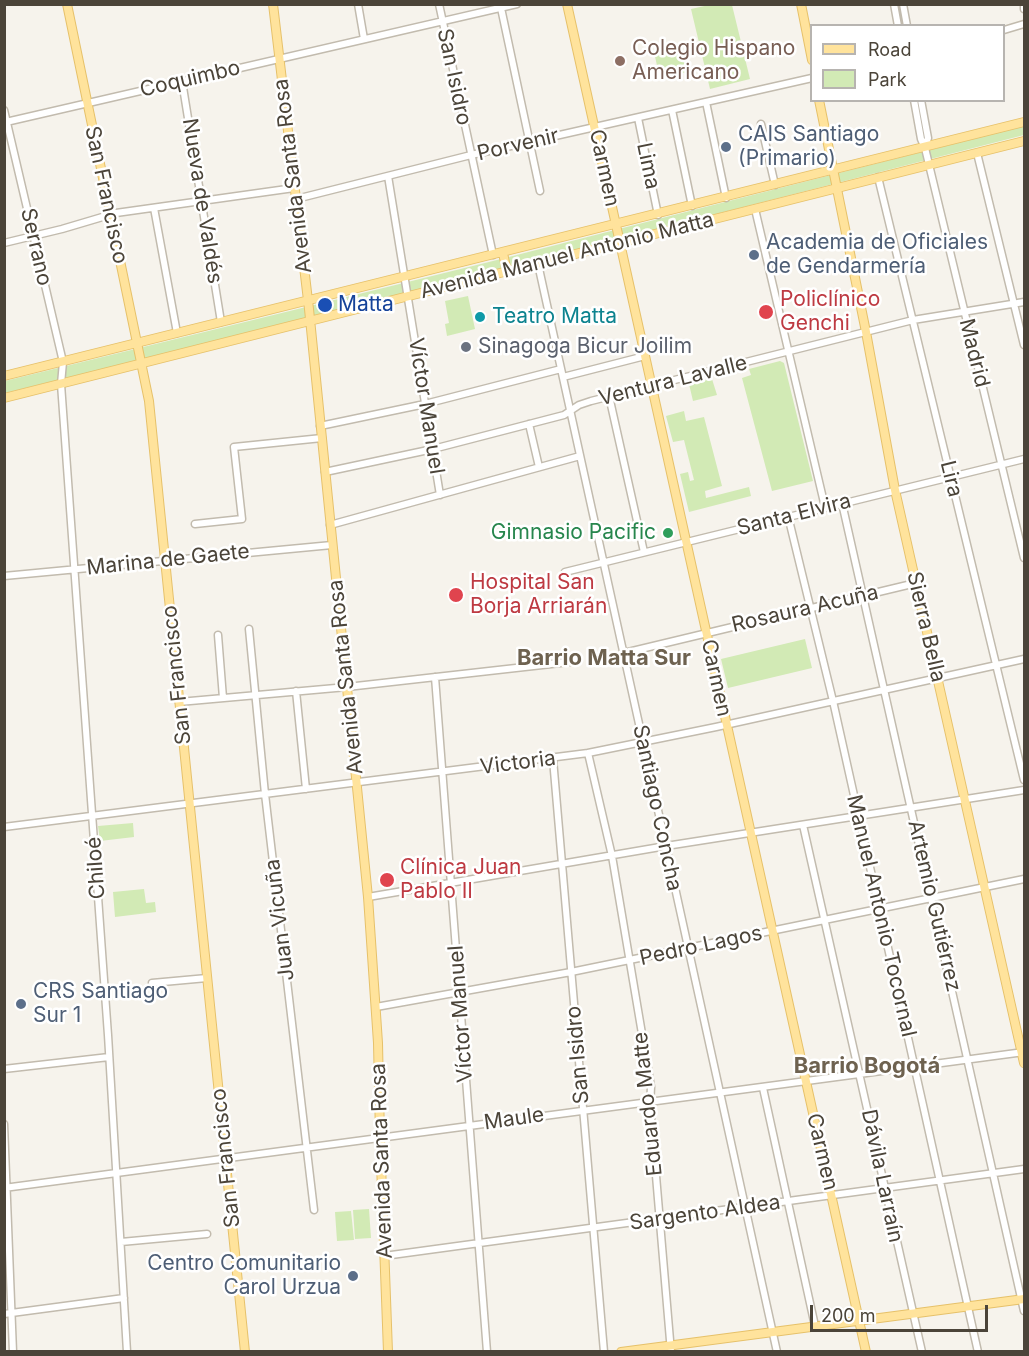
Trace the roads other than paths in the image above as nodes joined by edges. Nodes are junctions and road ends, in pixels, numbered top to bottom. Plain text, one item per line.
1 (67, 4) edge
2 (273, 4) edge
3 (358, 4) edge
4 (438, 4) edge
5 (517, 4) edge
6 (567, 4) edge
7 (801, 4) edge
8 (894, 4) edge
9 (903, 4) edge
10 (501, 8) junction
11 (442, 21) junction
12 (898, 24) edge
13 (907, 24) edge
14 (1024, 24) edge
15 (1005, 30) edge
16 (364, 39) junction
17 (810, 50) edge
18 (279, 58) junction
19 (810, 78) edge
20 (182, 81) junction
21 (706, 102) junction
22 (819, 102) edge
23 (914, 102) edge
24 (921, 102) edge
25 (87, 103) junction
26 (4, 110) edge
27 (672, 110) junction
28 (638, 118) junction
29 (6, 122) edge
30 (1024, 122) edge
31 (761, 124) dead end
32 (595, 128) junction
33 (1024, 141) edge
34 (530, 142) junction
35 (925, 148) junction
36 (977, 153) junction
37 (471, 155) junction
38 (928, 165) junction
39 (833, 170) junction
40 (388, 176) junction
41 (878, 177) junction
42 (775, 185) junction
43 (294, 188) junction
44 (837, 188) junction
45 (540, 191) dead end
46 (726, 198) junction
47 (296, 199) junction
48 (202, 201) junction
49 (692, 206) junction
50 (154, 208) junction
51 (755, 209) junction
52 (658, 214) junction
53 (110, 215) junction
54 (616, 225) junction
55 (34, 236) junction
56 (4, 243) edge
57 (620, 243) junction
58 (503, 253) junction
59 (493, 255) junction
60 (538, 264) junction
61 (507, 272) junction
62 (405, 277) junction
63 (408, 296) junction
64 (308, 301) junction
65 (1024, 302) edge
66 (1014, 304) junction
67 (964, 312) junction
68 (913, 320) junction
69 (221, 322) junction
70 (310, 322) junction
71 (866, 332) junction
72 (177, 333) junction
73 (137, 343) junction
74 (1024, 345) edge
75 (789, 352) junction
76 (645, 356) junction
77 (63, 362) junction
78 (142, 364) junction
79 (561, 369) junction
80 (4, 376) edge
81 (563, 377) junction
82 (61, 384) junction
83 (652, 386) junction
84 (609, 396) junction
85 (4, 398) edge
86 (425, 404) junction
87 (570, 411) junction
88 (529, 424) junction
89 (320, 426) junction
90 (321, 438) junction
91 (433, 449) junction
92 (580, 456) junction
93 (1024, 459) edge
94 (1002, 464) junction
95 (539, 467) junction
96 (325, 472) junction
97 (951, 476) junction
98 (895, 490) junction
99 (440, 495) junction
100 (842, 503) junction
101 (825, 507) junction
102 (788, 516) junction
103 (195, 524) dead end
104 (330, 525) junction
105 (686, 542) junction
106 (332, 544) junction
107 (644, 552) junction
108 (1024, 558) edge
109 (165, 560) junction
110 (604, 562) junction
111 (75, 569) junction
112 (564, 572) dead end
113 (4, 576) edge
114 (916, 583) junction
115 (863, 595) junction
116 (810, 608) junction
117 (249, 629) dead end
118 (706, 633) junction
119 (218, 635) dead end
120 (624, 653) junction
121 (1024, 659) edge
122 (578, 660) dead end
123 (997, 665) junction
124 (435, 677) junction
125 (937, 678) junction
126 (347, 687) junction
127 (885, 689) junction
128 (296, 691) junction
129 (255, 695) junction
130 (224, 698) junction
131 (833, 701) junction
132 (179, 702) junction
133 (726, 724) junction
134 (643, 742) junction
135 (588, 753) junction
136 (478, 759) dead end
137 (553, 759) junction
138 (479, 768) junction
139 (443, 772) junction
140 (1024, 780) edge
141 (356, 783) junction
142 (306, 789) junction
143 (1024, 790) edge
144 (265, 794) junction
145 (966, 799) junction
146 (190, 803) junction
147 (912, 808) junction
148 (92, 816) junction
149 (859, 817) junction
150 (803, 825) junction
151 (4, 827) edge
152 (750, 834) junction
153 (666, 846) junction
154 (612, 856) junction
155 (562, 865) junction
156 (1024, 879) edge
157 (451, 883) junction
158 (985, 886) junction
159 (368, 897) junction
160 (933, 897) junction
161 (879, 908) junction
162 (825, 920) junction
163 (772, 931) junction
164 (688, 948) junction
165 (628, 960) junction
166 (571, 972) junction
167 (207, 978) junction
168 (152, 983) dead end
169 (460, 992) junction
170 (376, 1007) junction
171 (1023, 1053) edge
172 (109, 1057) junction
173 (969, 1060) junction
174 (1024, 1064) edge
175 (915, 1067) junction
176 (4, 1069) edge
177 (860, 1075) junction
178 (806, 1082) junction
179 (763, 1088) junction
180 (720, 1093) junction
181 (651, 1101) junction
182 (583, 1110) junction
183 (4, 1124) edge
184 (470, 1125) junction
185 (5, 1136) edge
186 (380, 1137) junction
187 (306, 1147) junction
188 (225, 1158) junction
189 (1024, 1169) edge
190 (117, 1172) junction
191 (994, 1174) junction
192 (940, 1181) junction
193 (6, 1188) edge
194 (885, 1189) junction
195 (832, 1196) junction
196 (788, 1202) junction
197 (746, 1208) junction
198 (314, 1210) dead end
199 (660, 1219) junction
200 (594, 1228) junction
201 (207, 1234) dead end
202 (121, 1242) junction
203 (479, 1244) junction
204 (384, 1256) junction
205 (124, 1298) junction
206 (1023, 1299) edge
207 (968, 1306) junction
208 (1024, 1311) edge
209 (8, 1314) edge
210 (913, 1314) junction
211 (860, 1321) junction
212 (815, 1326) junction
213 (773, 1332) junction
214 (671, 1348) edge
215 (13, 1352) edge
216 (127, 1352) edge
217 (245, 1352) edge
218 (388, 1352) edge
219 (487, 1352) edge
220 (604, 1352) edge
221 (621, 1352) edge
222 (777, 1352) edge
223 (867, 1352) edge
224 (921, 1352) edge
225 (978, 1352) edge

1 - 25 main road, San Francisco
2 - 18 main road, Avenida Santa Rosa
3 - 16 street
4 - 11 street, San Isidro
5 - 10 street, Coquimbo
6 - 32 main road, Carmen
7 - 17 main road
8 - 12 street
9 - 13 street
10 - 11 street, Coquimbo
10 - 34 street
11 - 16 street, Coquimbo
11 - 37 street, San Isidro
14 - 15 street
16 - 18 street, Coquimbo
18 - 20 street, Coquimbo
18 - 43 main road, Avenida Santa Rosa
19 - 21 street, Porvenir
20 - 25 street, Coquimbo
20 - 48 street, Nueva de Valdés
21 - 27 street, Porvenir
21 - 46 street
22 - 39 main road
23 - 35 street, Madrid
24 - 35 street, Madrid
25 - 29 street, Coquimbo
25 - 53 main road, San Francisco
26 - 29 street, Serrano
27 - 28 street, Porvenir
27 - 49 street
28 - 32 street, Porvenir
28 - 52 street, Lima
29 - 55 street, Serrano
30 - 35 main road, Avenida Manuel Antonio Matta
31 - 42 street
32 - 34 street, Porvenir
32 - 54 main road, Carmen
33 - 36 main road, Avenida Manuel Antonio Matta
34 - 37 street, Porvenir
34 - 45 street
35 - 38 street, Madrid
35 - 39 main road, Avenida Manuel Antonio Matta
36 - 38 main road, Avenida Manuel Antonio Matta
36 - 66 street
37 - 40 street, Porvenir
37 - 59 street, San Isidro
38 - 41 main road, Avenida Manuel Antonio Matta
38 - 67 street, Madrid
39 - 42 main road, Avenida Manuel Antonio Matta
39 - 44 main road
40 - 47 street, Porvenir
40 - 62 street, Víctor Manuel
41 - 44 main road, Avenida Manuel Antonio Matta
41 - 68 street, Lira
42 - 46 main road, Avenida Manuel Antonio Matta
43 - 47 main road, Avenida Santa Rosa
43 - 48 street
44 - 51 main road, Avenida Manuel Antonio Matta
44 - 71 main road, Sierra Bella
46 - 49 main road, Avenida Manuel Antonio Matta
47 - 64 main road, Avenida Santa Rosa
48 - 50 street
48 - 69 street, Nueva de Valdés
49 - 52 main road, Avenida Manuel Antonio Matta
50 - 53 street
50 - 72 street
51 - 57 main road, Avenida Manuel Antonio Matta
51 - 75 street
52 - 54 main road, Avenida Manuel Antonio Matta
53 - 55 street
53 - 73 main road, San Francisco
54 - 57 main road, Carmen
54 - 58 main road, Avenida Manuel Antonio Matta
55 - 56 street
55 - 77 street, Serrano
57 - 60 main road, Avenida Manuel Antonio Matta
57 - 76 main road, Carmen
58 - 59 main road, Avenida Manuel Antonio Matta
58 - 61 main road
59 - 62 main road, Avenida Manuel Antonio Matta
60 - 61 main road, Avenida Manuel Antonio Matta
60 - 79 street, Santiago Concha
61 - 63 main road, Avenida Manuel Antonio Matta
62 - 63 street, Víctor Manuel
62 - 64 main road, Avenida Manuel Antonio Matta
63 - 70 main road, Avenida Manuel Antonio Matta
63 - 86 street, Víctor Manuel
64 - 69 main road, Avenida Manuel Antonio Matta
64 - 70 main road, Avenida Santa Rosa
65 - 66 street, Ventura Lavalle
66 - 67 street, Ventura Lavalle
66 - 74 street
67 - 68 street, Ventura Lavalle
67 - 94 street, Madrid
68 - 71 street, Ventura Lavalle
68 - 97 street, Lira
69 - 72 main road, Avenida Manuel Antonio Matta
70 - 78 main road, Avenida Manuel Antonio Matta
70 - 89 main road, Avenida Santa Rosa
71 - 75 street, Ventura Lavalle
71 - 98 main road, Sierra Bella
72 - 73 main road, Avenida Manuel Antonio Matta
73 - 77 main road, Avenida Manuel Antonio Matta
73 - 78 main road, San Francisco
75 - 83 street, Ventura Lavalle
75 - 101 street
76 - 81 street
76 - 83 main road, Carmen
77 - 80 main road, Avenida Manuel Antonio Matta
77 - 82 street, Serrano
78 - 82 main road, Avenida Manuel Antonio Matta
78 - 109 main road, San Francisco
79 - 81 street, Santiago Concha
79 - 86 street
81 - 87 street, Santiago Concha
82 - 85 main road, Avenida Manuel Antonio Matta
82 - 111 street, Chiloé
83 - 84 street, Ventura Lavalle
83 - 105 main road, Carmen
84 - 87 street, Ventura Lavalle
84 - 107 street
86 - 89 street
86 - 91 street, Víctor Manuel
87 - 88 street, Ventura Lavalle
87 - 92 street, Santiago Concha
88 - 91 street, Ventura Lavalle
88 - 95 street
89 - 90 main road, Avenida Santa Rosa
90 - 96 main road, Avenida Santa Rosa
90 - 103 street
91 - 96 street, Ventura Lavalle
91 - 99 street, Víctor Manuel
92 - 95 street
92 - 110 street, Santiago Concha
93 - 94 street, Santa Elvira
94 - 97 street, Santa Elvira
94 - 108 street, Madrid
95 - 99 street
96 - 104 main road, Avenida Santa Rosa
97 - 98 street, Santa Elvira
97 - 123 street, Lira
98 - 100 street, Santa Elvira
98 - 114 main road, Sierra Bella
99 - 104 street
100 - 101 street, Santa Elvira
100 - 115 street, Artemio Gutiérrez
101 - 102 street, Santa Elvira
102 - 105 street, Santa Elvira
102 - 116 street, Manuel Antonio Tocornal
104 - 106 main road, Avenida Santa Rosa
105 - 107 street, Santa Elvira
105 - 118 main road, Carmen
106 - 109 street, Marina de Gaete
106 - 126 main road, Avenida Santa Rosa
107 - 110 street, Santa Elvira
109 - 111 street, Marina de Gaete
109 - 132 main road, San Francisco
110 - 112 street, Santa Elvira
110 - 120 street, Santiago Concha
111 - 113 street, Marina de Gaete
111 - 148 street, Chiloé
114 - 115 street, Rosaura Acuña
114 - 125 main road, Sierra Bella
115 - 116 street, Rosaura Acuña
115 - 127 street, Artemio Gutiérrez
116 - 118 street, Rosaura Acuña
116 - 131 street, Manuel Antonio Tocornal
117 - 129 street, Juan Vicuña
118 - 120 street, Rosaura Acuña
118 - 133 main road, Carmen
119 - 130 street
120 - 134 street, Santiago Concha
121 - 123 street, Victoria
122 - 124 street
123 - 125 street, Victoria
123 - 140 street, Lira
124 - 126 street
124 - 139 street, Víctor Manuel
125 - 127 street, Victoria
125 - 145 main road, Sierra Bella
126 - 128 street
126 - 141 main road, Avenida Santa Rosa
127 - 131 street, Victoria
127 - 147 street, Artemio Gutiérrez
128 - 129 street
128 - 142 street
129 - 130 street
129 - 144 street, Juan Vicuña
130 - 132 street
131 - 133 street, Victoria
131 - 149 street, Manuel Antonio Tocornal
132 - 146 main road, San Francisco
133 - 134 street, Victoria
133 - 152 main road, Carmen
134 - 135 street, Victoria
134 - 153 street, Santiago Concha
135 - 137 street, Victoria
135 - 154 street, Eduardo Matte
136 - 138 street
137 - 138 street, Victoria
137 - 155 street, San Isidro
138 - 139 street, Victoria
139 - 141 street, Victoria
139 - 157 street, Víctor Manuel
141 - 142 street, Victoria
141 - 159 main road, Avenida Santa Rosa
142 - 144 street, Victoria
143 - 145 street
144 - 146 street, Victoria
144 - 187 street, Juan Vicuña
145 - 147 street
145 - 158 main road, Sierra Bella
146 - 148 street, Victoria
146 - 167 main road, San Francisco
147 - 149 street
147 - 160 street, Artemio Gutiérrez
148 - 151 street, Victoria
148 - 172 street, Chiloé
149 - 150 street
149 - 161 street, Manuel Antonio Tocornal
150 - 152 street
150 - 162 street, Dávila Larraín
152 - 153 street
152 - 163 main road, Carmen
153 - 154 street
153 - 164 street, Santiago Concha
154 - 155 street
154 - 165 street, Eduardo Matte
155 - 157 street
155 - 166 street, San Isidro
156 - 158 street, Pedro Lagos
157 - 159 street
157 - 169 street, Víctor Manuel
158 - 160 street, Pedro Lagos
158 - 171 main road, Sierra Bella
159 - 170 main road, Avenida Santa Rosa
160 - 161 street, Pedro Lagos
160 - 173 street, Artemio Gutiérrez
161 - 162 street, Pedro Lagos
161 - 175 street, Manuel Antonio Tocornal
162 - 163 street, Pedro Lagos
162 - 177 street, Dávila Larraín
163 - 164 street, Pedro Lagos
163 - 178 main road, Carmen
164 - 165 street, Pedro Lagos
164 - 180 street, Santiago Concha
165 - 166 street, Pedro Lagos
165 - 181 street, Eduardo Matte
166 - 169 street, Pedro Lagos
166 - 182 street, San Isidro
167 - 168 street
167 - 188 main road, San Francisco
169 - 170 street, Pedro Lagos
169 - 184 street, Víctor Manuel
170 - 186 main road, Avenida Santa Rosa
171 - 173 street, Maule
171 - 174 main road, Sierra Bella
172 - 176 street
172 - 190 street, Chiloé
173 - 175 street, Maule
173 - 191 street, Artemio Gutiérrez
175 - 177 street, Maule
175 - 192 street, Manuel Antonio Tocornal
177 - 178 street, Maule
177 - 194 street, Dávila Larraín
178 - 179 street, Maule
178 - 195 main road, Carmen
179 - 180 street, Maule
179 - 196 street
180 - 181 street, Maule
180 - 197 street, Santiago Concha
181 - 182 street, Maule
181 - 199 street, Eduardo Matte
182 - 184 street, Maule
182 - 200 street, San Isidro
183 - 185 street
184 - 186 street, Maule
184 - 203 street, Víctor Manuel
185 - 193 street
186 - 187 street, Maule
186 - 204 main road, Avenida Santa Rosa
187 - 188 street, Maule
187 - 198 street, Juan Vicuña
188 - 190 street, Maule
188 - 217 main road, San Francisco
189 - 191 street, Sargento Aldea
190 - 193 street, Maule
190 - 202 street, Chiloé
191 - 192 street, Sargento Aldea
191 - 206 street, Artemio Gutiérrez
192 - 194 street, Sargento Aldea
192 - 207 street, Manuel Antonio Tocornal
193 - 209 street
194 - 195 street, Sargento Aldea
194 - 210 street, Dávila Larraín
195 - 196 street, Sargento Aldea
195 - 211 main road, Carmen
196 - 197 street, Sargento Aldea
196 - 212 street
197 - 199 street, Sargento Aldea
197 - 213 street, Santiago Concha
199 - 200 street, Sargento Aldea
199 - 214 street, Eduardo Matte
200 - 203 street, Sargento Aldea
200 - 220 street, San Isidro
201 - 202 street
202 - 205 street, Chiloé
203 - 204 street, Sargento Aldea
203 - 219 street, Víctor Manuel
204 - 218 main road, Avenida Santa Rosa
205 - 209 street
205 - 216 street, Chiloé
206 - 207 main road
206 - 208 street, Artemio Gutiérrez
207 - 210 main road
207 - 225 street, Manuel Antonio Tocornal
209 - 215 street
210 - 211 main road
210 - 224 street, Dávila Larraín
211 - 212 main road
211 - 223 main road, Carmen
212 - 213 main road
213 - 214 main road
213 - 222 street, Santiago Concha
214 - 221 main road

